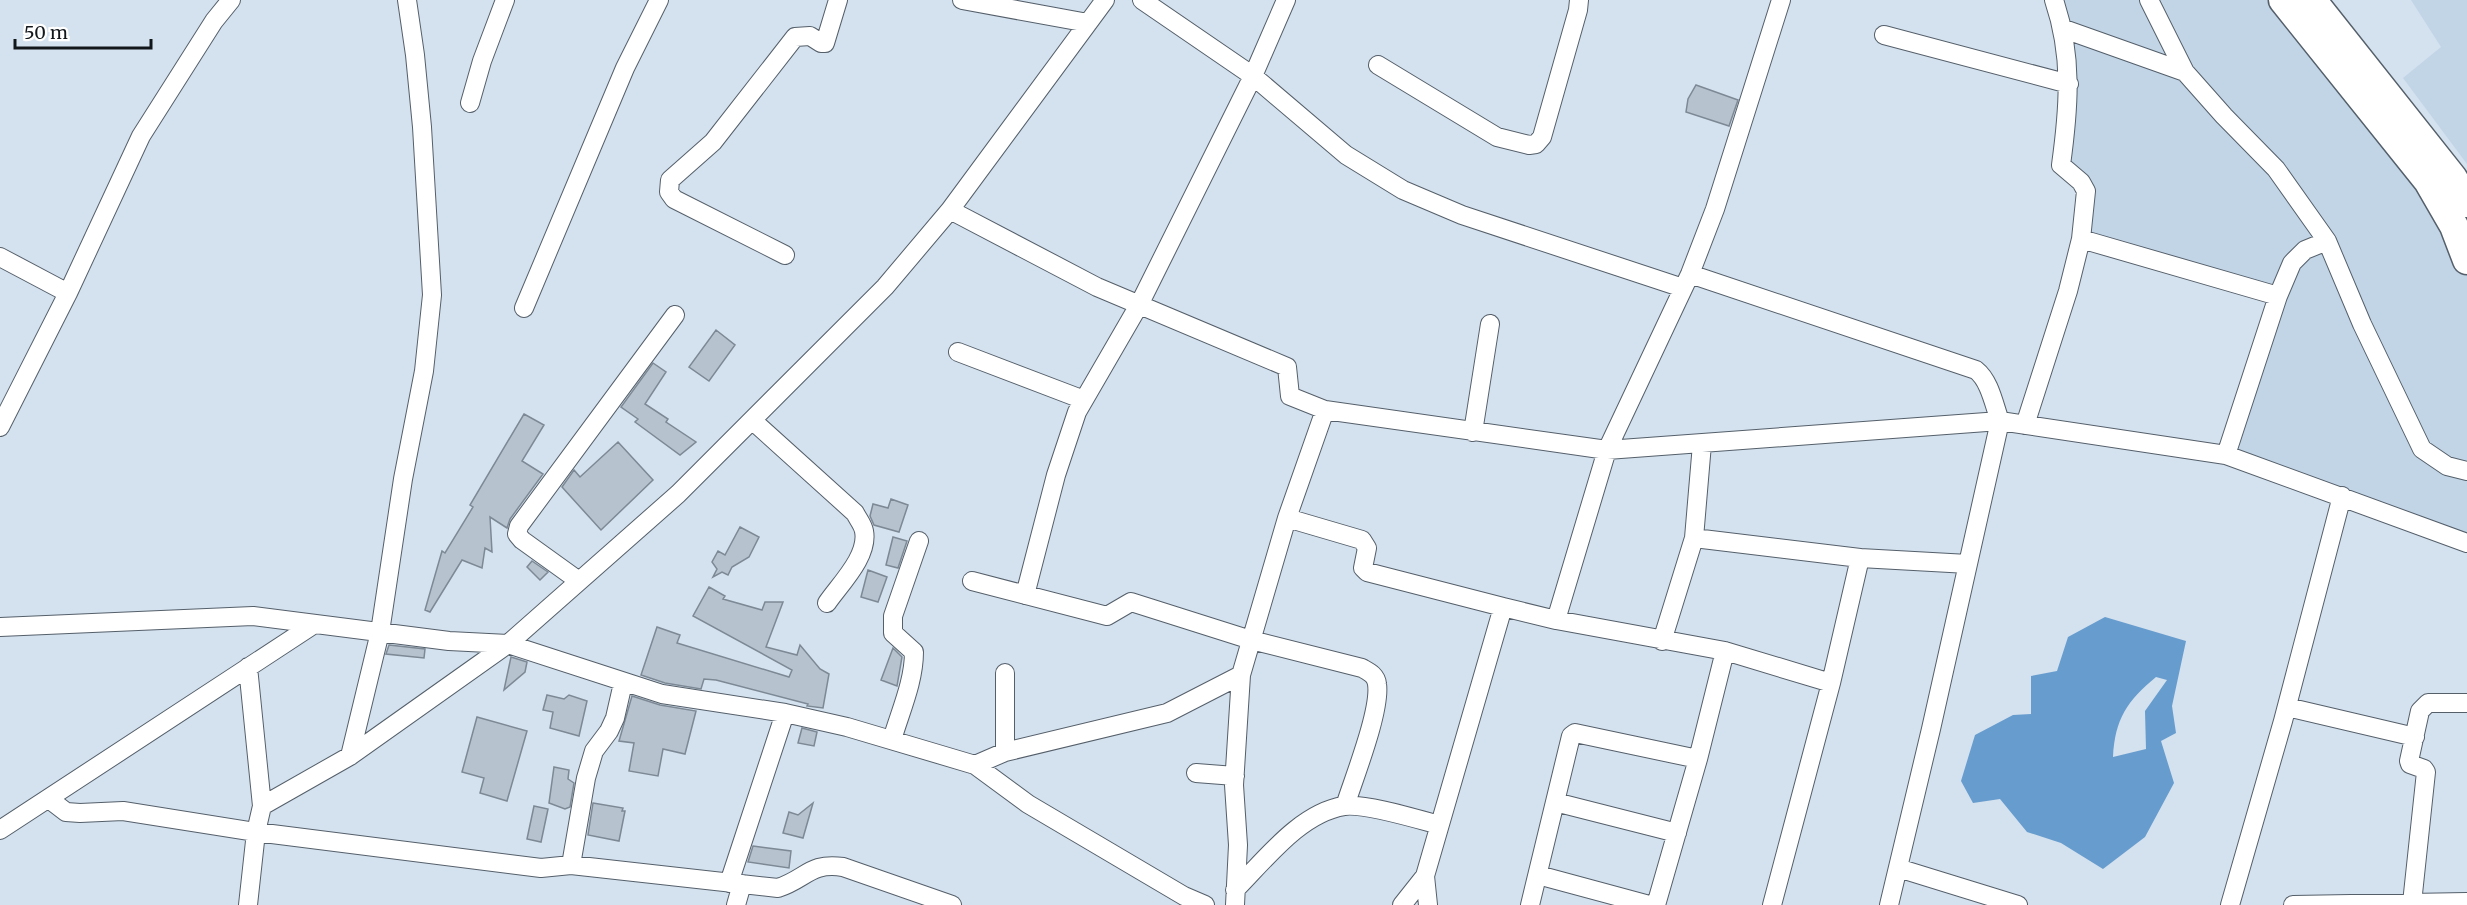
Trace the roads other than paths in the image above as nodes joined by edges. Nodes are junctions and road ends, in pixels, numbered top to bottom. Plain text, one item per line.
1 (231, 0) edge
2 (407, 0) edge
3 (505, 0) edge
4 (659, 0) edge
5 (838, 0) edge
6 (962, 0) edge
7 (1105, 0) edge
8 (1142, 0) edge
9 (1286, 0) edge
10 (1579, 0) edge
11 (1781, 0) edge
12 (2054, 0) edge
13 (2149, 0) edge
14 (2283, 0) edge
15 (2312, 0) edge
16 (1088, 23) junction
17 (2064, 29) junction
18 (1884, 34) dead end
19 (1378, 65) dead end
20 (2185, 72) junction
21 (1253, 76) junction
22 (2069, 84) junction
23 (470, 103) dead end
24 (2467, 203) edge
25 (950, 210) junction
26 (2081, 238) junction
27 (2327, 242) junction
28 (785, 255) dead end
29 (0, 257) edge
30 (2467, 260) edge
31 (1686, 281) junction
32 (68, 293) junction
33 (2278, 296) junction
34 (1139, 305) junction
35 (524, 308) dead end
36 (675, 315) dead end
37 (1490, 324) dead end
38 (958, 352) dead end
39 (1084, 400) junction
40 (1325, 410) junction
41 (752, 420) junction
42 (2000, 421) junction
43 (2025, 425) junction
44 (0, 427) edge
45 (1473, 432) junction
46 (1702, 444) junction
47 (1607, 450) junction
48 (2226, 455) junction
49 (2467, 471) edge
50 (2342, 496) junction
51 (1287, 518) junction
52 (1694, 538) junction
53 (919, 541) dead end
54 (2467, 543) edge
55 (1860, 558) junction
56 (1968, 564) junction
57 (972, 581) dead end
58 (579, 582) junction
59 (1025, 595) junction
60 (827, 603) dead end
61 (1503, 607) junction
62 (1556, 620) junction
63 (313, 625) junction
64 (0, 627) edge
65 (380, 632) junction
66 (1251, 640) junction
67 (1662, 641) junction
68 (508, 644) junction
69 (1725, 651) junction
70 (248, 667) junction
71 (1005, 673) dead end
72 (1241, 675) junction
73 (623, 683) junction
74 (1831, 683) junction
75 (2467, 703) edge
76 (2287, 707) junction
77 (785, 713) junction
78 (2415, 737) junction
79 (892, 740) junction
80 (1005, 752) junction
81 (350, 756) junction
82 (1698, 759) junction
83 (975, 765) junction
84 (1196, 773) dead end
85 (1235, 776) junction
86 (49, 799) junction
87 (1555, 802) junction
88 (262, 806) junction
89 (1345, 806) junction
90 (1439, 825) junction
91 (0, 830) edge
92 (256, 832) junction
93 (1677, 833) junction
94 (571, 865) junction
95 (1898, 868) junction
96 (1538, 875) junction
97 (1425, 876) junction
98 (735, 884) junction
99 (1235, 897) edge
100 (2467, 902) edge
101 (2412, 903) junction
102 (2444, 904) edge
103 (248, 905) edge
104 (736, 905) edge
105 (952, 905) edge
106 (1205, 905) edge
107 (1402, 905) edge
108 (1428, 905) edge
109 (1530, 905) edge
110 (1649, 905) edge
111 (1656, 905) edge
112 (1772, 905) edge
113 (1889, 905) edge
114 (2018, 905) edge
115 (2230, 905) edge
116 (2293, 905) edge

1 - 32 street
2 - 65 street
3 - 23 street
4 - 35 street
5 - 28 street
6 - 16 street
7 - 16 street
8 - 21 street
9 - 21 street
10 - 19 street
11 - 31 street
12 - 17 street
13 - 20 street
14 - 30 main road
15 - 24 main road
16 - 25 street
17 - 20 street
17 - 22 street
18 - 22 street
20 - 27 street
21 - 31 street
21 - 34 street
22 - 26 street
25 - 34 street
25 - 41 street
26 - 33 street
26 - 43 street
27 - 33 street
27 - 49 street
29 - 32 street
31 - 42 street
31 - 47 street
32 - 44 street
33 - 48 street
34 - 39 street
34 - 40 street
36 - 58 street
37 - 45 street
38 - 39 street
39 - 59 street
40 - 45 street
40 - 51 street
41 - 58 street
41 - 60 street
42 - 43 street
42 - 46 street
42 - 56 street
43 - 48 street
45 - 47 street
46 - 47 street
46 - 52 street
47 - 62 street
48 - 50 street
50 - 54 street
50 - 76 street
51 - 61 street
51 - 66 street
52 - 55 street
52 - 67 street
53 - 79 street
55 - 56 street
55 - 74 street
56 - 95 street
57 - 59 street
58 - 68 street
59 - 66 street
61 - 62 street
61 - 90 street
62 - 67 street
63 - 64 street
63 - 65 street
63 - 70 street
65 - 68 street
65 - 81 street
66 - 72 street
66 - 89 street
67 - 69 street
68 - 73 street
68 - 81 street
69 - 74 street
69 - 82 street
70 - 86 street
70 - 88 street
71 - 80 street
72 - 80 street
72 - 85 street
73 - 77 street
73 - 94 street
74 - 112 street
75 - 78 street
76 - 78 street
76 - 115 street
77 - 79 street
77 - 98 street
78 - 101 street
79 - 83 street
80 - 83 street
81 - 88 street
82 - 87 street
82 - 93 street
83 - 106 street
84 - 85 street
85 - 99 street
86 - 91 street
86 - 92 street
87 - 93 street
87 - 96 street
88 - 92 street
89 - 90 street
89 - 99 street
90 - 97 street
92 - 94 street
92 - 103 street
93 - 111 street
94 - 98 street
95 - 113 street
95 - 114 street
96 - 109 street
96 - 110 street
97 - 107 street
97 - 108 street
98 - 104 street
98 - 105 street
100 - 102 street
101 - 102 street
101 - 116 street

